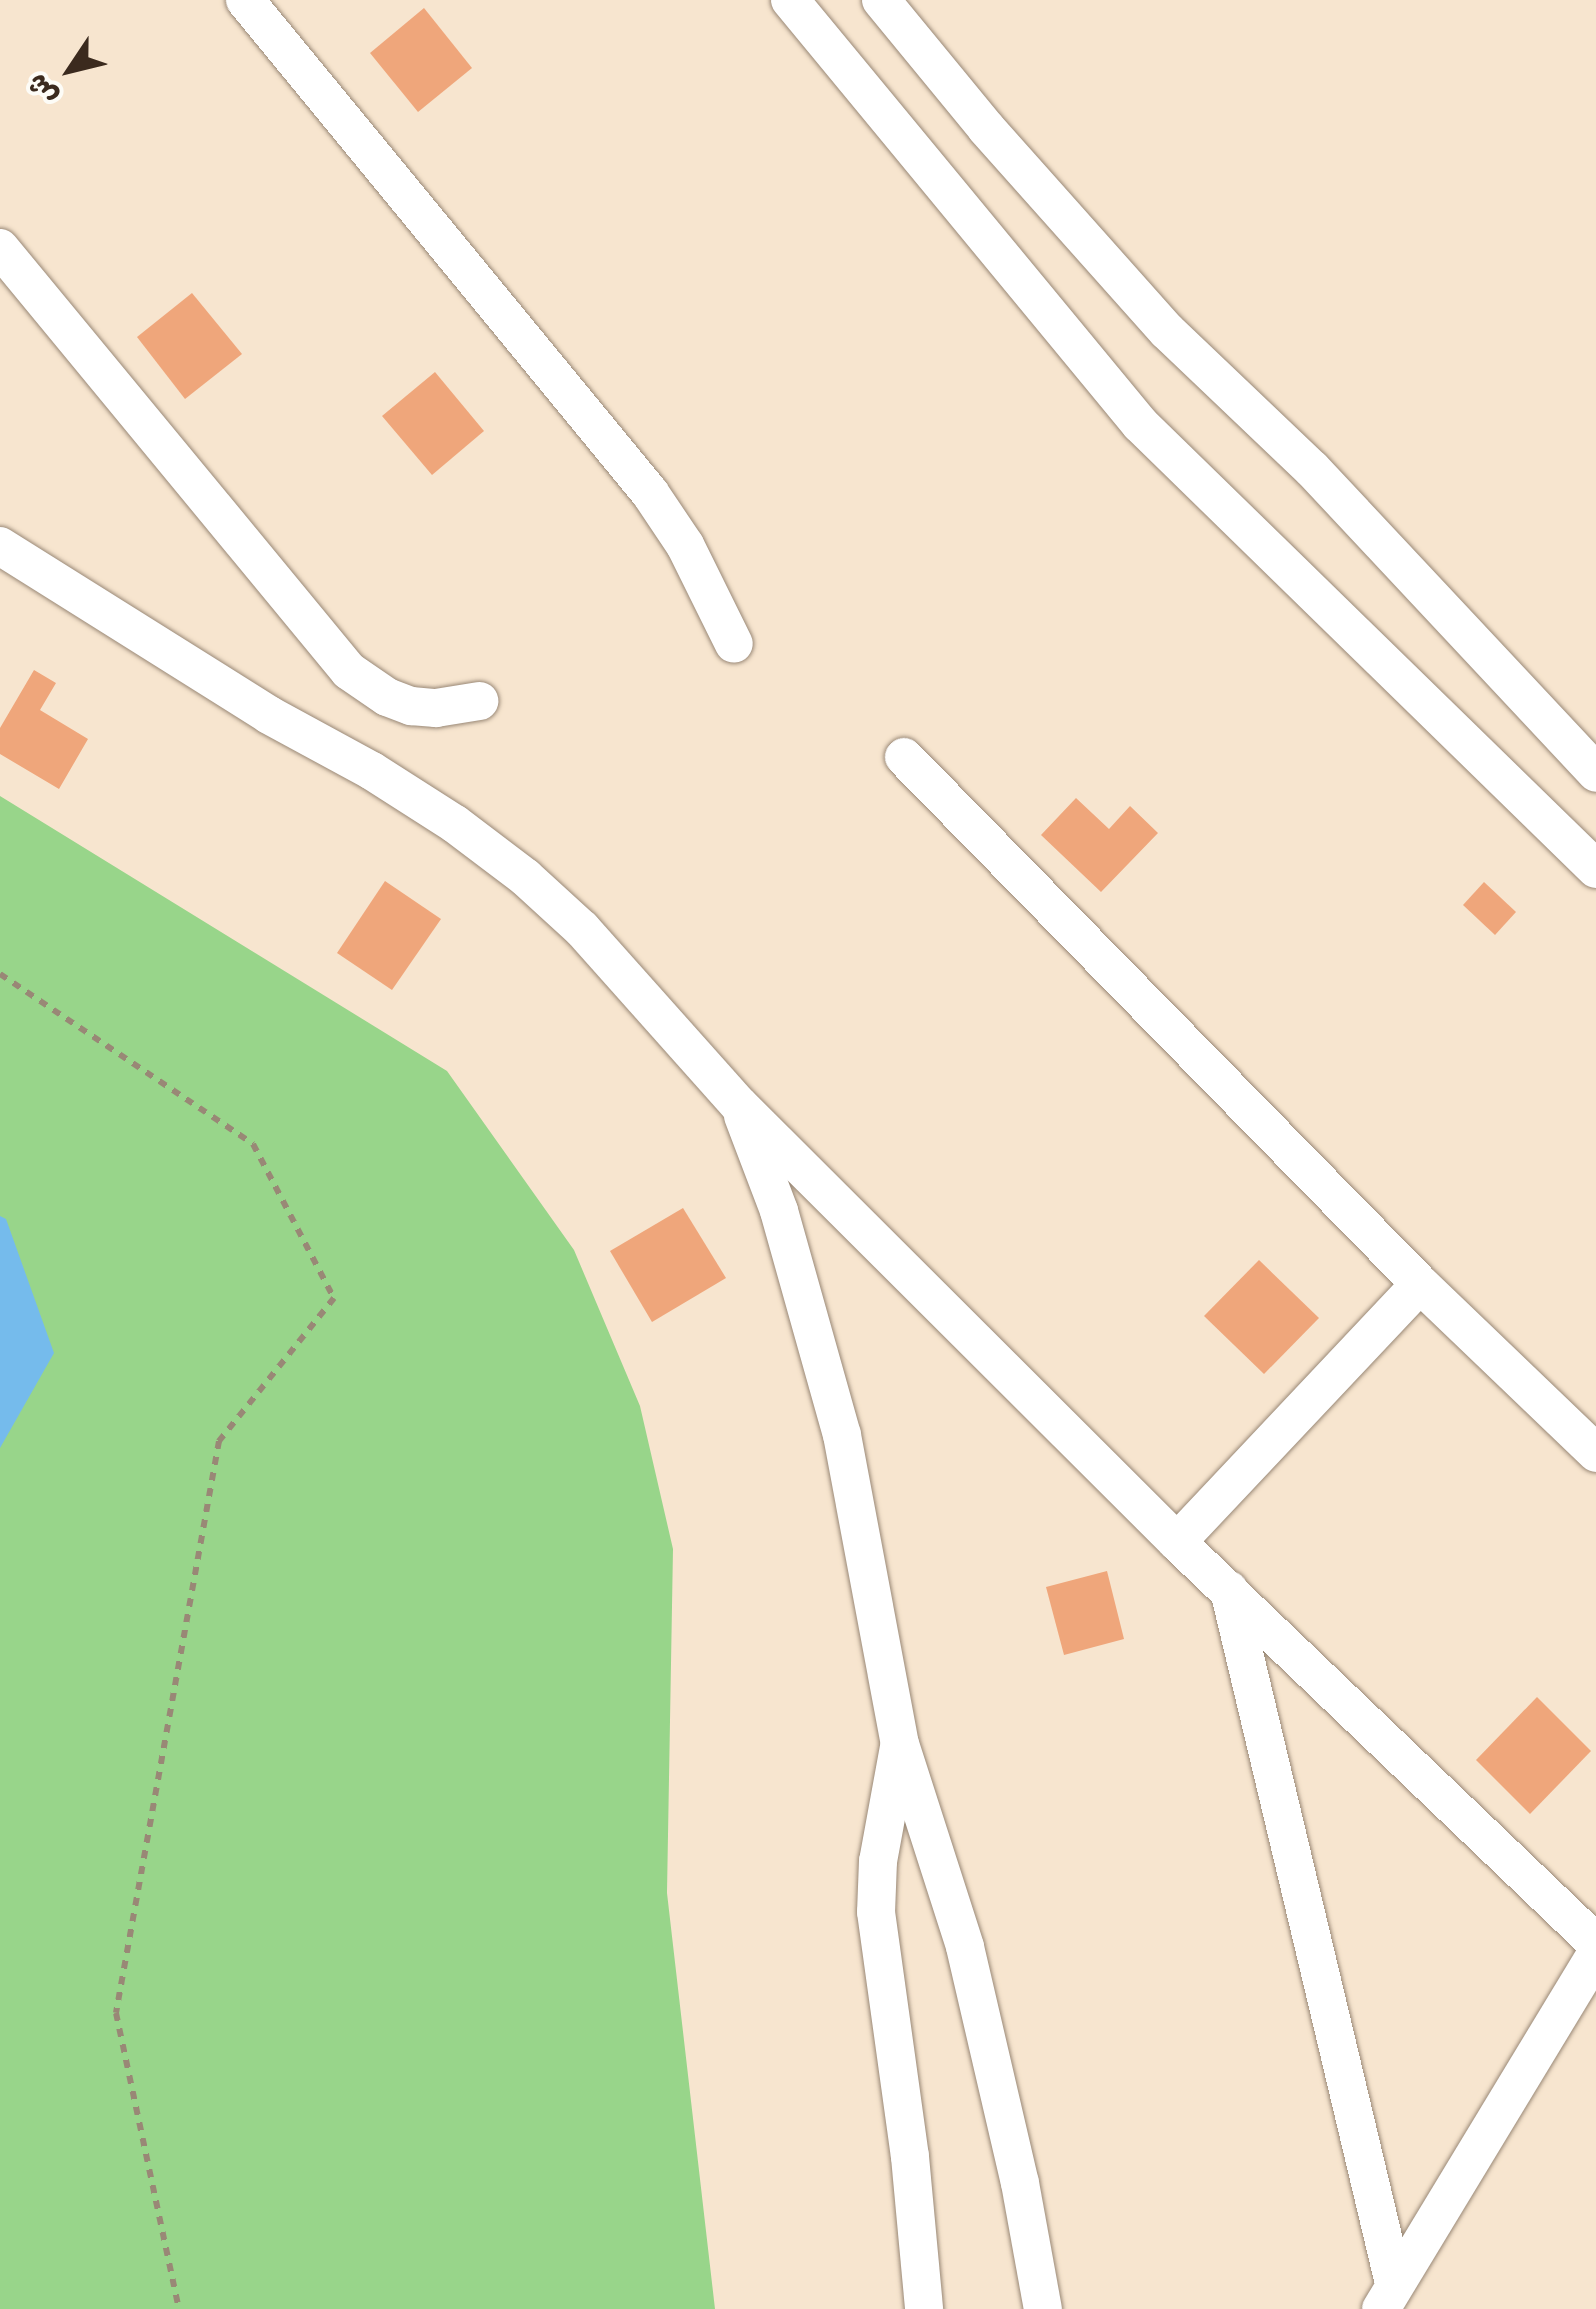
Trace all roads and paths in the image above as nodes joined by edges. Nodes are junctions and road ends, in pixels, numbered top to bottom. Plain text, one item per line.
1 (245, 0) edge
2 (790, 0) edge
3 (880, 0) edge
4 (0, 248) edge
5 (0, 546) edge
6 (734, 644) dead end
7 (479, 701) dead end
8 (904, 757) dead end
9 (1596, 772) edge
10 (1596, 869) edge
11 (0, 974) edge
12 (739, 1104) junction
13 (1420, 1284) junction
14 (1596, 1453) edge
15 (1177, 1542) junction
16 (1228, 1589) junction
17 (900, 1744) junction
18 (1596, 1944) edge
19 (1596, 1954) edge
20 (1388, 2296) edge
21 (179, 2309) edge
22 (924, 2309) edge
23 (1043, 2309) edge

1 - 6 street
2 - 10 street
3 - 9 street
4 - 7 street
5 - 12 street
8 - 13 street
11 - 21 path
12 - 15 street
12 - 17 street
13 - 14 street
13 - 15 street
15 - 16 street
16 - 18 street
16 - 20 street
17 - 22 street
17 - 23 street
19 - 20 street

